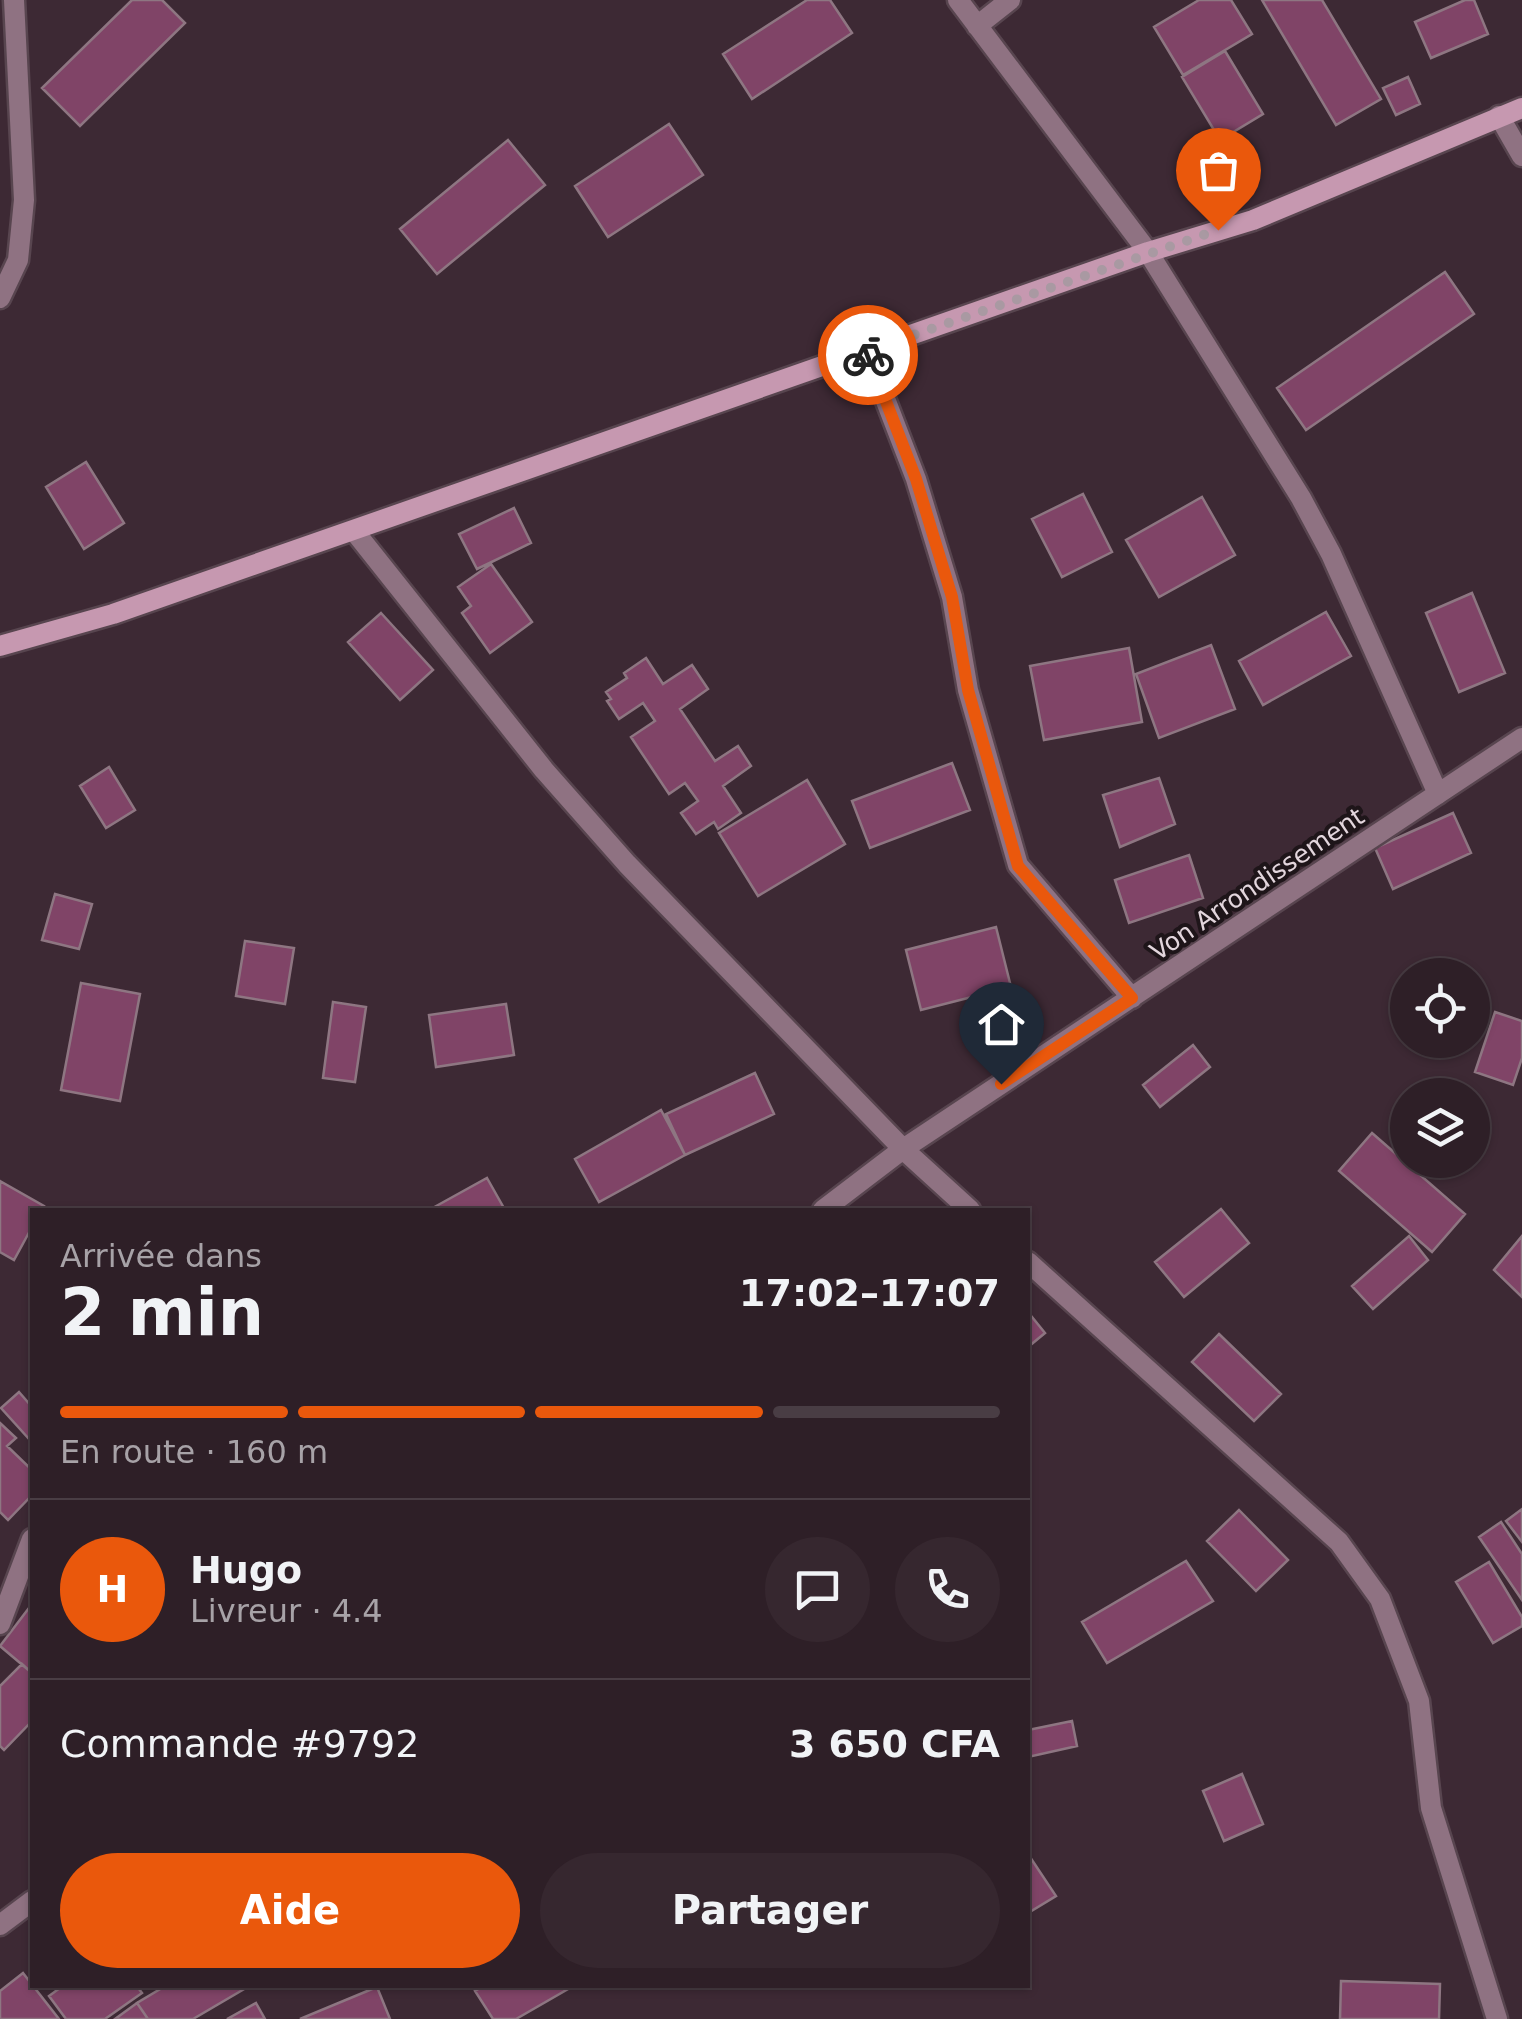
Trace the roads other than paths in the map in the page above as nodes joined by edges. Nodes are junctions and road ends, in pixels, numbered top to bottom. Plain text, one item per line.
1 (14, 0) edge
2 (958, 0) edge
3 (1010, 0) edge
4 (977, 26) junction
5 (1522, 108) edge
6 (1499, 116) junction
7 (1522, 156) edge
8 (1148, 252) junction
9 (0, 298) edge
10 (867, 352) junction
11 (355, 532) junction
12 (0, 646) edge
13 (1522, 738) edge
14 (1438, 794) junction
15 (1132, 998) junction
16 (903, 1149) junction
17 (827, 1208) edge
18 (968, 1208) edge
19 (1030, 1264) edge
20 (30, 1543) edge
21 (7, 1584) edge
22 (0, 1624) edge
23 (30, 1903) edge
24 (0, 1926) edge
25 (1497, 2019) edge

1 - 9 street
2 - 4 street
3 - 4 street
4 - 8 street
5 - 6 street
6 - 7 street
6 - 8 street
8 - 10 street
8 - 14 street
10 - 11 street
10 - 15 street
11 - 12 street
11 - 16 street
13 - 14 street, Von Arrondissement
14 - 15 street, Von Arrondissement
15 - 16 street, Von Arrondissement
16 - 17 street, Von Arrondissement
16 - 18 street
19 - 25 street
20 - 21 street
21 - 22 street
23 - 24 street

